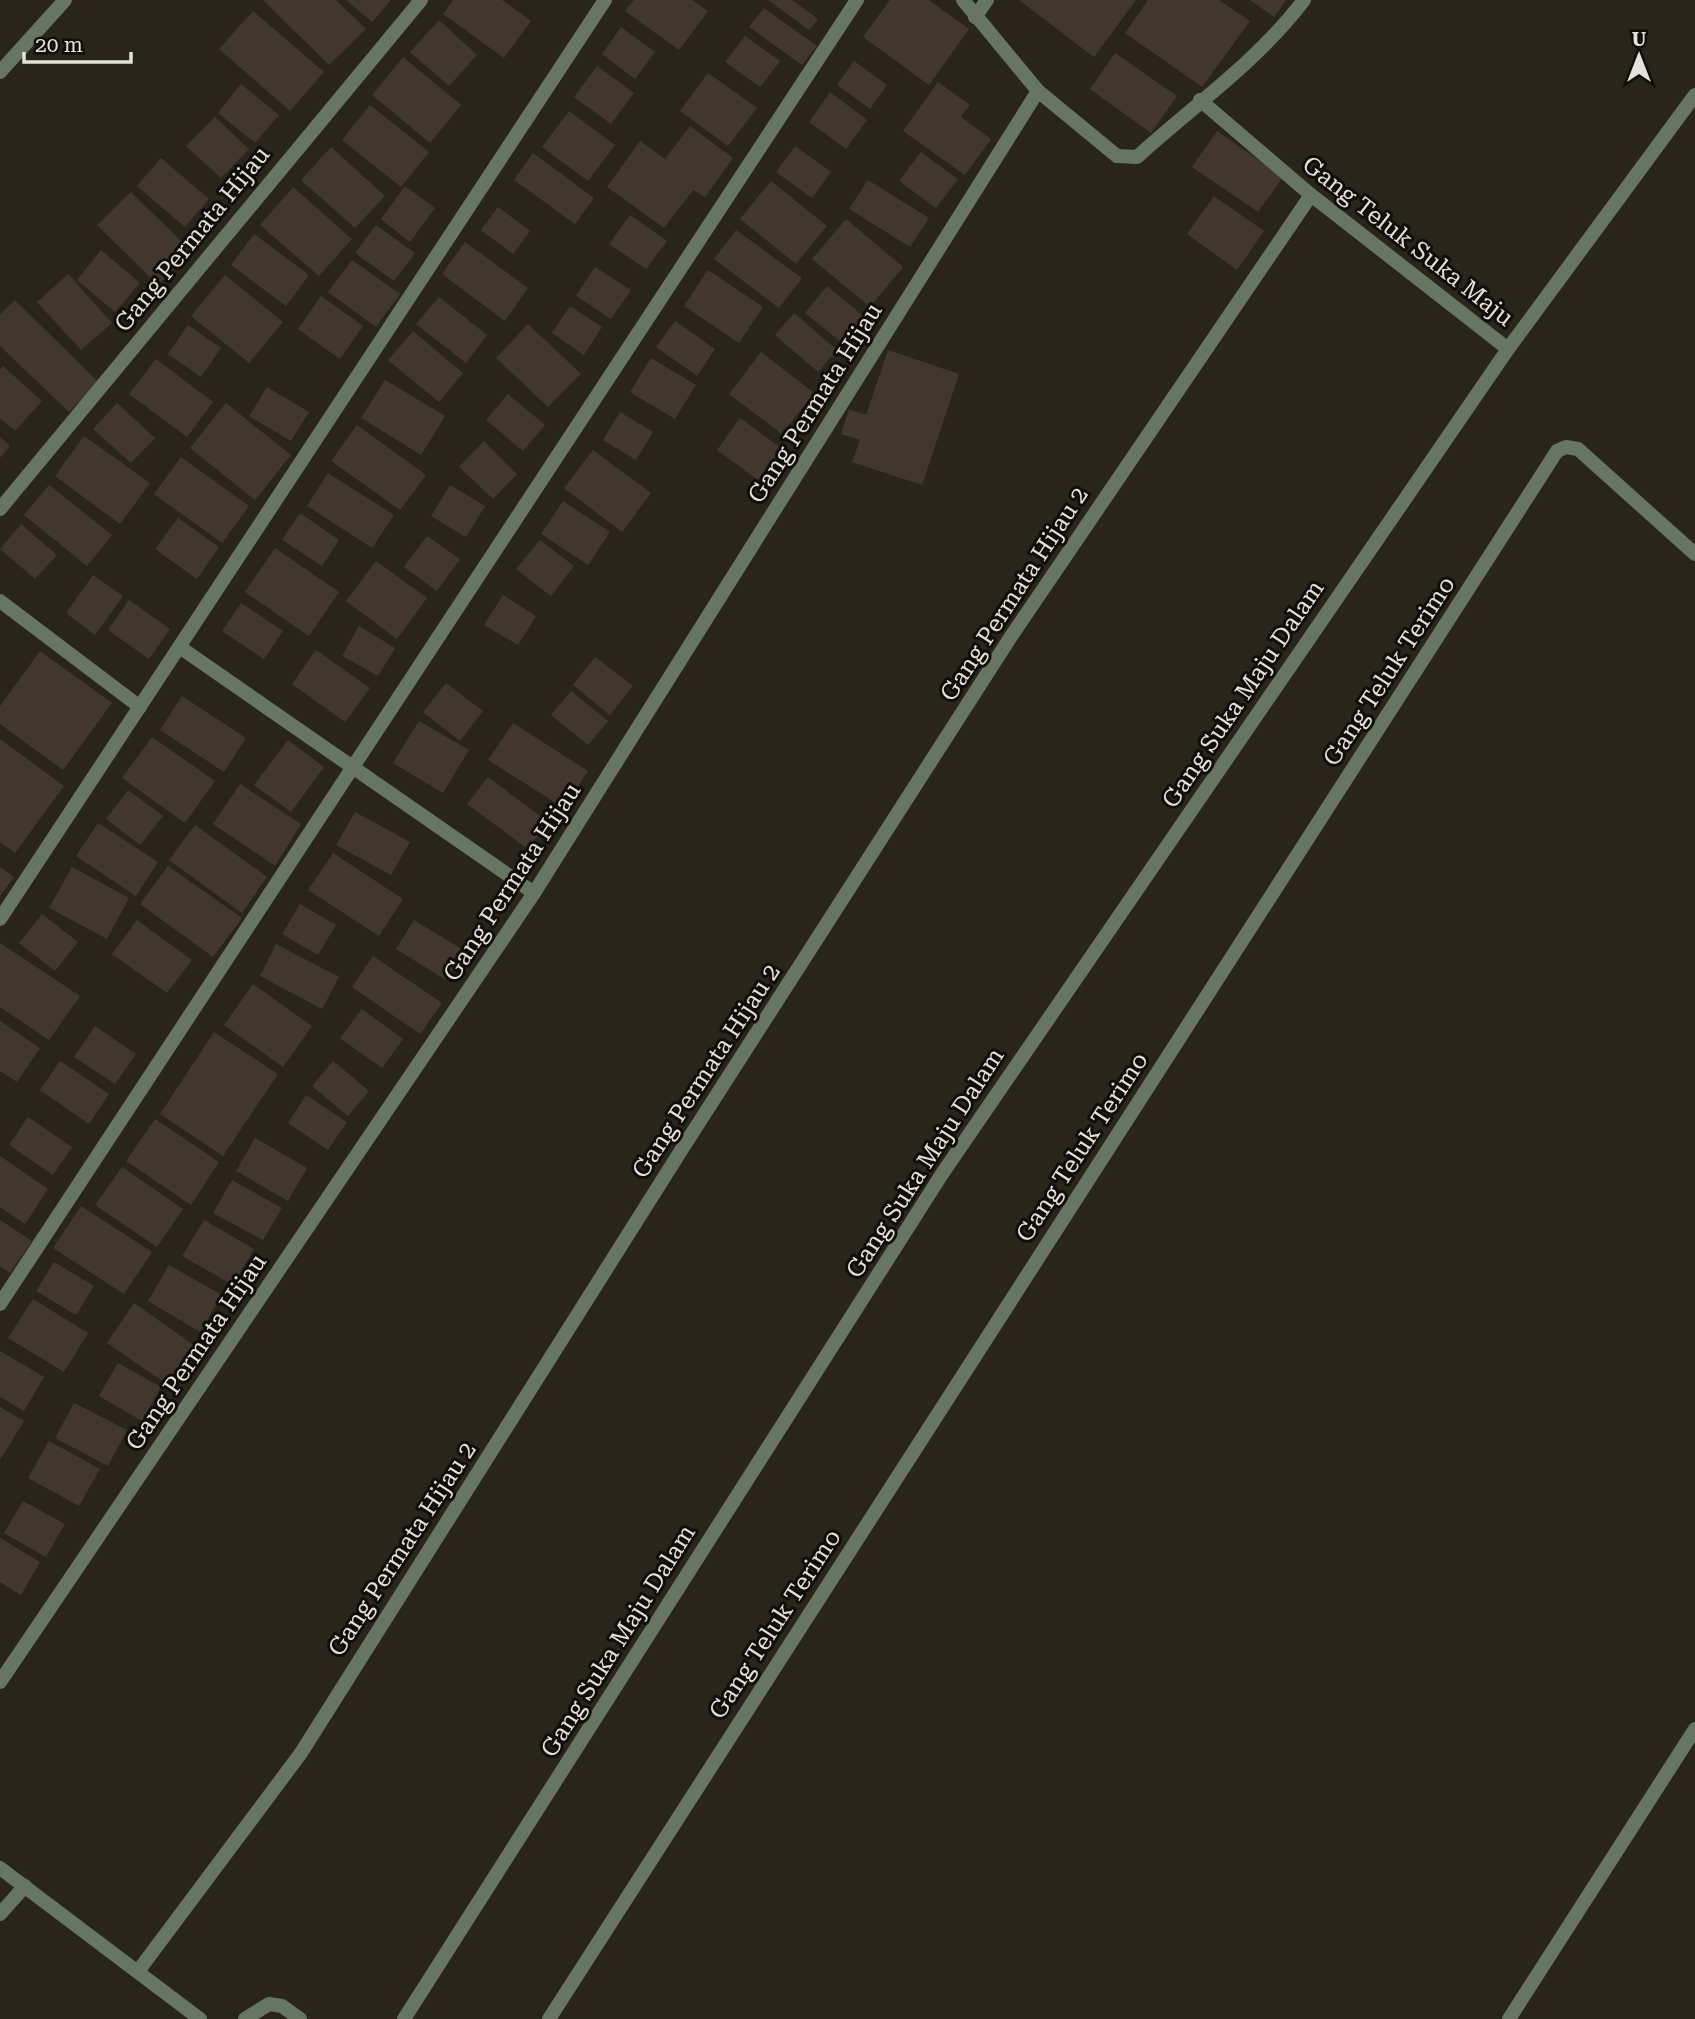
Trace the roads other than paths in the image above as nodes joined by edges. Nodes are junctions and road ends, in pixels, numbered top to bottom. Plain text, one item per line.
1 (65, 0) edge
2 (421, 0) edge
3 (605, 0) edge
4 (857, 0) edge
5 (963, 0) edge
6 (987, 0) edge
7 (1304, 0) edge
8 (975, 17) junction
9 (0, 72) edge
10 (1038, 91) junction
11 (1695, 95) edge
12 (1200, 100) junction
13 (1311, 194) junction
14 (1508, 349) junction
15 (0, 509) edge
16 (1695, 554) edge
17 (0, 601) edge
18 (181, 648) junction
19 (140, 707) junction
20 (354, 769) junction
21 (534, 894) junction
22 (0, 919) edge
23 (0, 1304) edge
24 (0, 1682) edge
25 (1695, 1729) edge
26 (0, 1868) edge
27 (25, 1886) junction
28 (0, 1914) edge
29 (139, 1970) junction
30 (200, 2019) edge
31 (245, 2019) edge
32 (300, 2019) edge
33 (404, 2019) edge
34 (548, 2019) edge
35 (1509, 2019) edge

1 - 9 street
2 - 15 street, Gang Permata Hijau
3 - 18 street
4 - 20 street
5 - 8 street
6 - 8 street
7 - 12 street
8 - 10 street
10 - 12 street
10 - 21 street, Gang Permata Hijau
11 - 14 street, Gang Teluk Suka Maju
12 - 13 street, Gang Teluk Suka Maju
13 - 14 street, Gang Teluk Suka Maju
13 - 29 street, Gang Permata Hijau 2
14 - 33 street, Gang Suka Maju Dalam
16 - 34 street, Gang Teluk Terimo
17 - 19 street
18 - 19 street
18 - 20 street
19 - 22 street
20 - 21 street
20 - 23 street
21 - 24 street, Gang Permata Hijau
25 - 35 street
26 - 27 street
27 - 28 street
27 - 29 street
29 - 30 street
31 - 32 street

